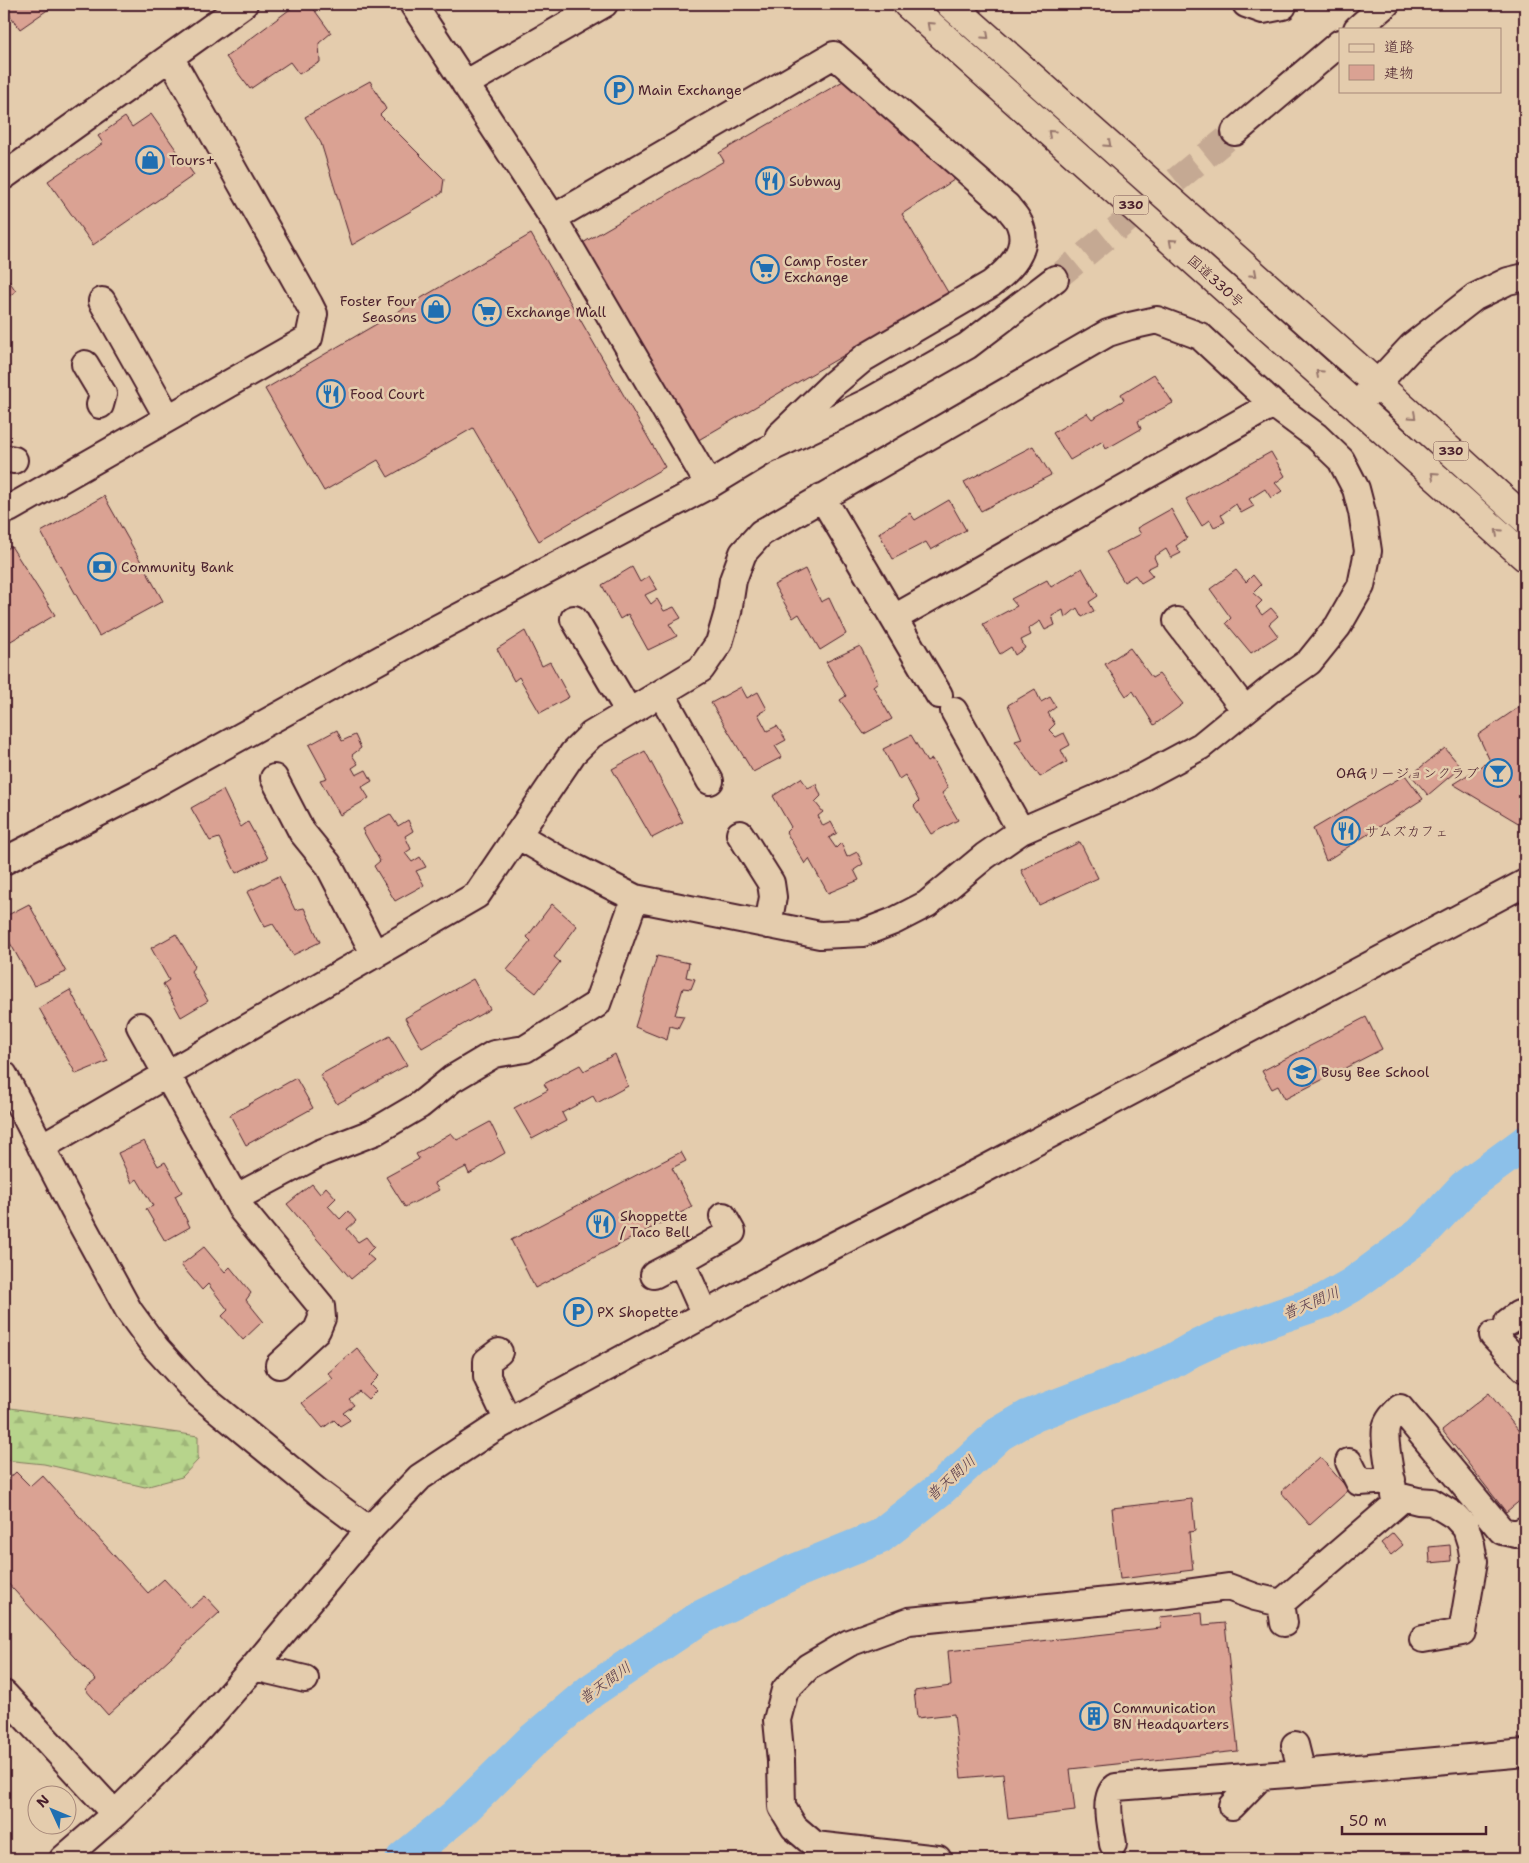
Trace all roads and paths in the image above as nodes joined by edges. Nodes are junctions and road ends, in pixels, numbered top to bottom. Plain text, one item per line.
1 (244, 4) edge
2 (413, 4) edge
3 (604, 4) edge
4 (907, 4) edge
5 (950, 4) edge
6 (1246, 4) edge
7 (1386, 4) edge
8 (1283, 6) dead end
9 (1358, 28) edge
10 (1339, 44) edge
11 (170, 57) junction
12 (465, 84) junction
13 (1235, 132) tunnel mouth
14 (4, 176) edge
15 (553, 218) junction
16 (1525, 277) edge
17 (1055, 279) tunnel mouth
18 (102, 301) dead end
19 (85, 364) dead end
20 (1378, 384) junction
21 (1273, 404) junction
22 (100, 405) dead end
23 (1356, 406) junction
24 (168, 418) junction
25 (765, 451) junction
26 (709, 485) junction
27 (822, 497) junction
28 (4, 507) edge
29 (1525, 519) edge
30 (1525, 557) edge
31 (894, 618) junction
32 (574, 619) dead end
33 (1177, 621) dead end
34 (661, 693) junction
35 (1245, 710) junction
36 (629, 712) junction
37 (274, 778) dead end
38 (710, 781) dead end
39 (1021, 831) junction
40 (740, 834) dead end
41 (517, 835) junction
42 (4, 860) edge
43 (1525, 883) edge
44 (635, 898) junction
45 (768, 925) junction
46 (375, 954) junction
47 (140, 1026) dead end
48 (4, 1075) edge
49 (166, 1075) junction
50 (41, 1147) junction
51 (236, 1197) junction
52 (723, 1216) dead end
53 (681, 1261) junction
54 (654, 1275) dead end
55 (705, 1315) junction
56 (1507, 1324) dead end
57 (499, 1352) dead end
58 (279, 1365) dead end
59 (1525, 1369) edge
60 (508, 1421) junction
61 (1349, 1462) dead end
62 (1393, 1487) junction
63 (369, 1530) junction
64 (1525, 1530) edge
65 (1423, 1639) dead end
66 (254, 1667) junction
67 (305, 1679) dead end
68 (4, 1694) edge
69 (1295, 1745) dead end
70 (1525, 1753) edge
71 (1302, 1773) junction
72 (1261, 1776) junction
73 (1232, 1806) dead end
74 (115, 1814) junction
75 (1112, 1844) dead end
76 (63, 1859) edge
77 (938, 1859) edge

1 - 11 street
2 - 12 street
3 - 12 street
23 -> 4 highway, 国道330号 / 330
5 -> 20 highway, 330
6 - 8 street
7 - 9 street
10 - 13 street
11 - 14 street
11 - 24 street
12 - 15 street
15 - 25 street
15 - 26 street
16 - 20 street
17 - 25 street
18 - 24 street
19 - 22 street
20 - 23 street
20 -> 29 highway, 330
21 - 27 street
21 - 31 street
21 - 35 street
30 -> 23 highway, 国道330号 / 330
24 - 28 street
25 - 26 street
26 - 42 street
27 - 31 street
27 - 34 street
31 - 39 street
32 - 36 street
33 - 35 street
34 - 36 street
34 - 38 street
35 - 39 street
36 - 41 street
37 - 46 street
39 - 45 street
40 - 45 street
41 - 44 street
41 - 46 street
43 - 55 street
44 - 45 street
44 - 51 street
46 - 49 street
47 - 49 street
48 - 50 street
49 - 50 street
49 - 51 street
50 - 63 street
51 - 58 street
52 - 53 street
53 - 54 street
53 - 55 street
55 - 60 street
56 - 59 street
57 - 60 street
60 - 63 street
61 - 62 street
62 - 64 street
62 - 65 street
62 - 77 street
63 - 66 street
66 - 67 street
66 - 74 street
68 - 74 street
69 - 71 street
70 - 71 street
71 - 72 street
72 - 73 street
72 - 75 street
74 - 76 street

